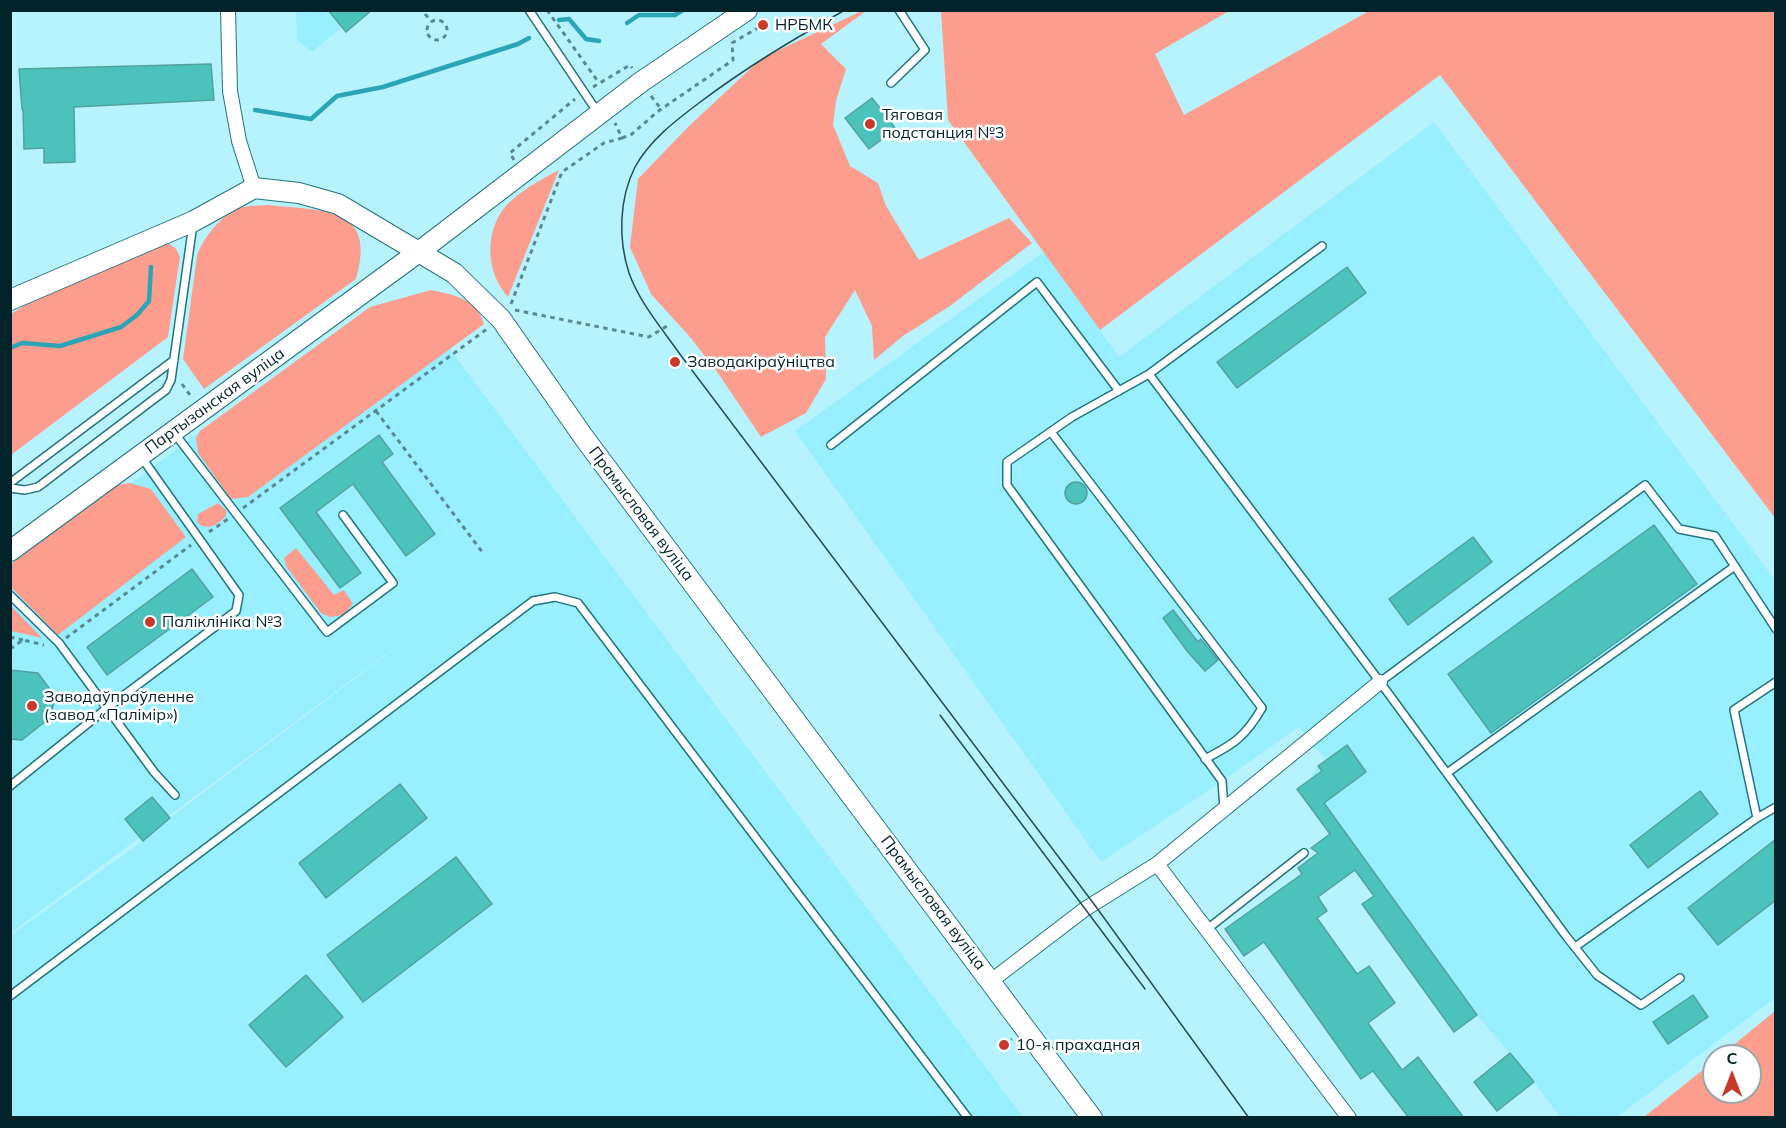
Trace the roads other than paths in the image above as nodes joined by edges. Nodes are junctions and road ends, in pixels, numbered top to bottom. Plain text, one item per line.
1 (228, 10) edge
2 (529, 10) edge
3 (747, 10) edge
4 (899, 10) edge
5 (891, 83) dead end
6 (599, 115) junction
7 (254, 188) junction
8 (194, 220) junction
9 (1322, 246) dead end
10 (420, 251) junction
11 (10, 300) edge
12 (174, 360) junction
13 (1149, 374) junction
14 (1119, 391) junction
15 (173, 432) junction
16 (1051, 432) junction
17 (831, 445) dead end
18 (141, 456) junction
19 (10, 483) edge
20 (10, 488) edge
21 (343, 515) dead end
22 (10, 551) edge
23 (1735, 566) junction
24 (10, 595) edge
25 (1776, 629) edge
26 (1380, 682) junction
27 (1776, 682) edge
28 (107, 708) junction
29 (1205, 759) junction
30 (1447, 773) junction
31 (10, 786) edge
32 (175, 795) dead end
33 (1776, 807) edge
34 (1224, 809) junction
35 (1757, 818) junction
36 (1304, 853) dead end
37 (1156, 864) junction
38 (1206, 930) junction
39 (1575, 947) junction
40 (1680, 978) dead end
41 (991, 981) junction
42 (10, 996) edge
43 (968, 1118) edge
44 (1092, 1118) edge
45 (1348, 1118) edge

1 - 7 street
2 - 6 lane
3 - 6 main road
4 - 5 lane
6 - 10 main road
7 - 8 main road
7 - 10 main road, Прамысловая вуліца
8 - 11 main road
8 - 12 lane
9 - 13 lane
10 - 15 main road, Партызанская вуліца
10 - 41 main road, Прамысловая вуліца
12 - 19 lane
12 - 20 lane
13 - 14 lane
13 - 26 lane
14 - 16 lane
14 - 17 lane
15 - 18 main road, Партызанская вуліца
15 - 21 lane
16 - 29 lane
16 - 29 lane
18 - 22 main road, Партызанская вуліца
18 - 28 lane
23 - 25 lane
23 - 26 lane
23 - 30 lane
24 - 28 lane
26 - 30 lane
26 - 34 street
27 - 35 lane
28 - 31 lane
28 - 32 lane
29 - 34 lane
30 - 39 lane
33 - 35 lane
34 - 37 street
35 - 39 lane
36 - 38 lane
37 - 38 street
37 - 41 street
38 - 45 street
39 - 40 lane
41 - 44 main road, Прамысловая вуліца
42 - 43 lane

